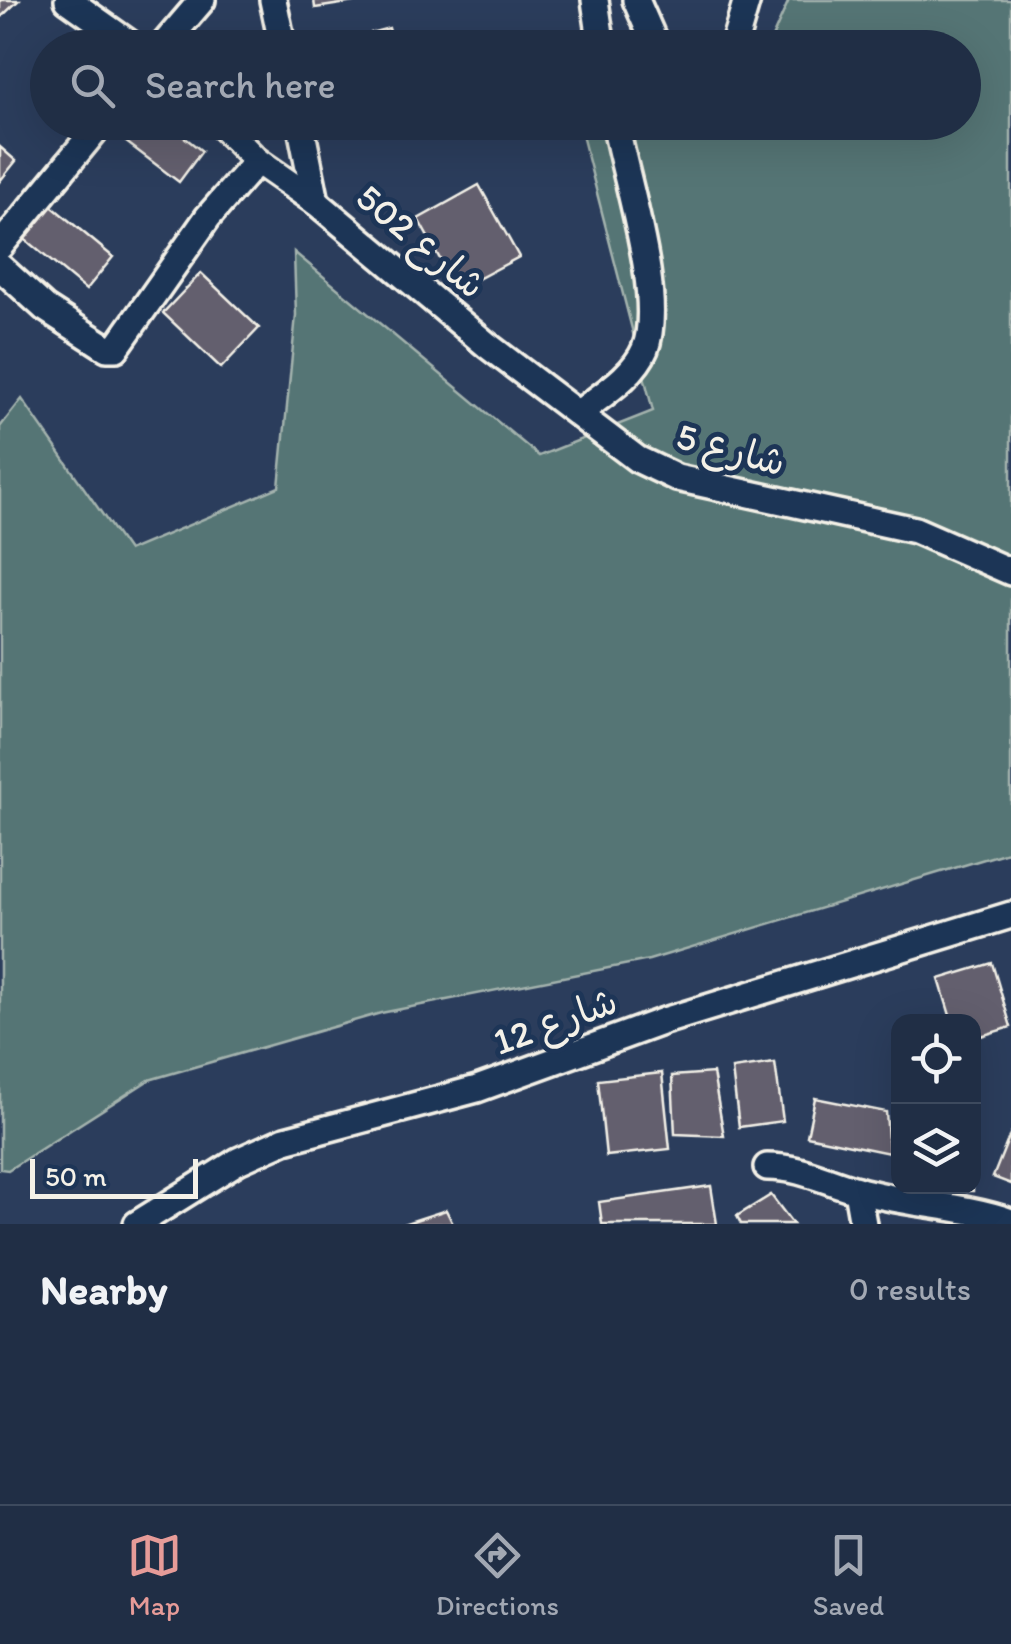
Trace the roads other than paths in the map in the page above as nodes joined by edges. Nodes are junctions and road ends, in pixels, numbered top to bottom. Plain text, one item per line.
1 (68, 0) edge
2 (202, 0) edge
3 (272, 0) edge
4 (595, 0) edge
5 (636, 0) edge
6 (747, 0) edge
7 (110, 30) edge
8 (176, 30) edge
9 (279, 30) edge
10 (599, 30) edge
11 (649, 30) edge
12 (738, 30) edge
13 (87, 140) edge
14 (236, 140) edge
15 (304, 140) edge
16 (619, 140) edge
17 (257, 161) junction
18 (316, 202) junction
19 (0, 246) edge
20 (0, 267) edge
21 (579, 413) junction
22 (1011, 572) edge
23 (1011, 916) edge
24 (767, 1166) dead end
25 (857, 1190) junction
26 (1011, 1222) edge
27 (137, 1224) edge
28 (863, 1224) edge

1 - 7 street
2 - 8 street
3 - 9 street
4 - 10 street
5 - 11 street
6 - 12 street
13 - 19 street
14 - 17 street, شارع 502
15 - 18 street
16 - 21 street
17 - 18 street, شارع 502
17 - 20 street
18 - 21 street, شارع 502
21 - 22 street, شارع 5
23 - 27 street, شارع 12
24 - 25 street
25 - 26 street
25 - 28 street

